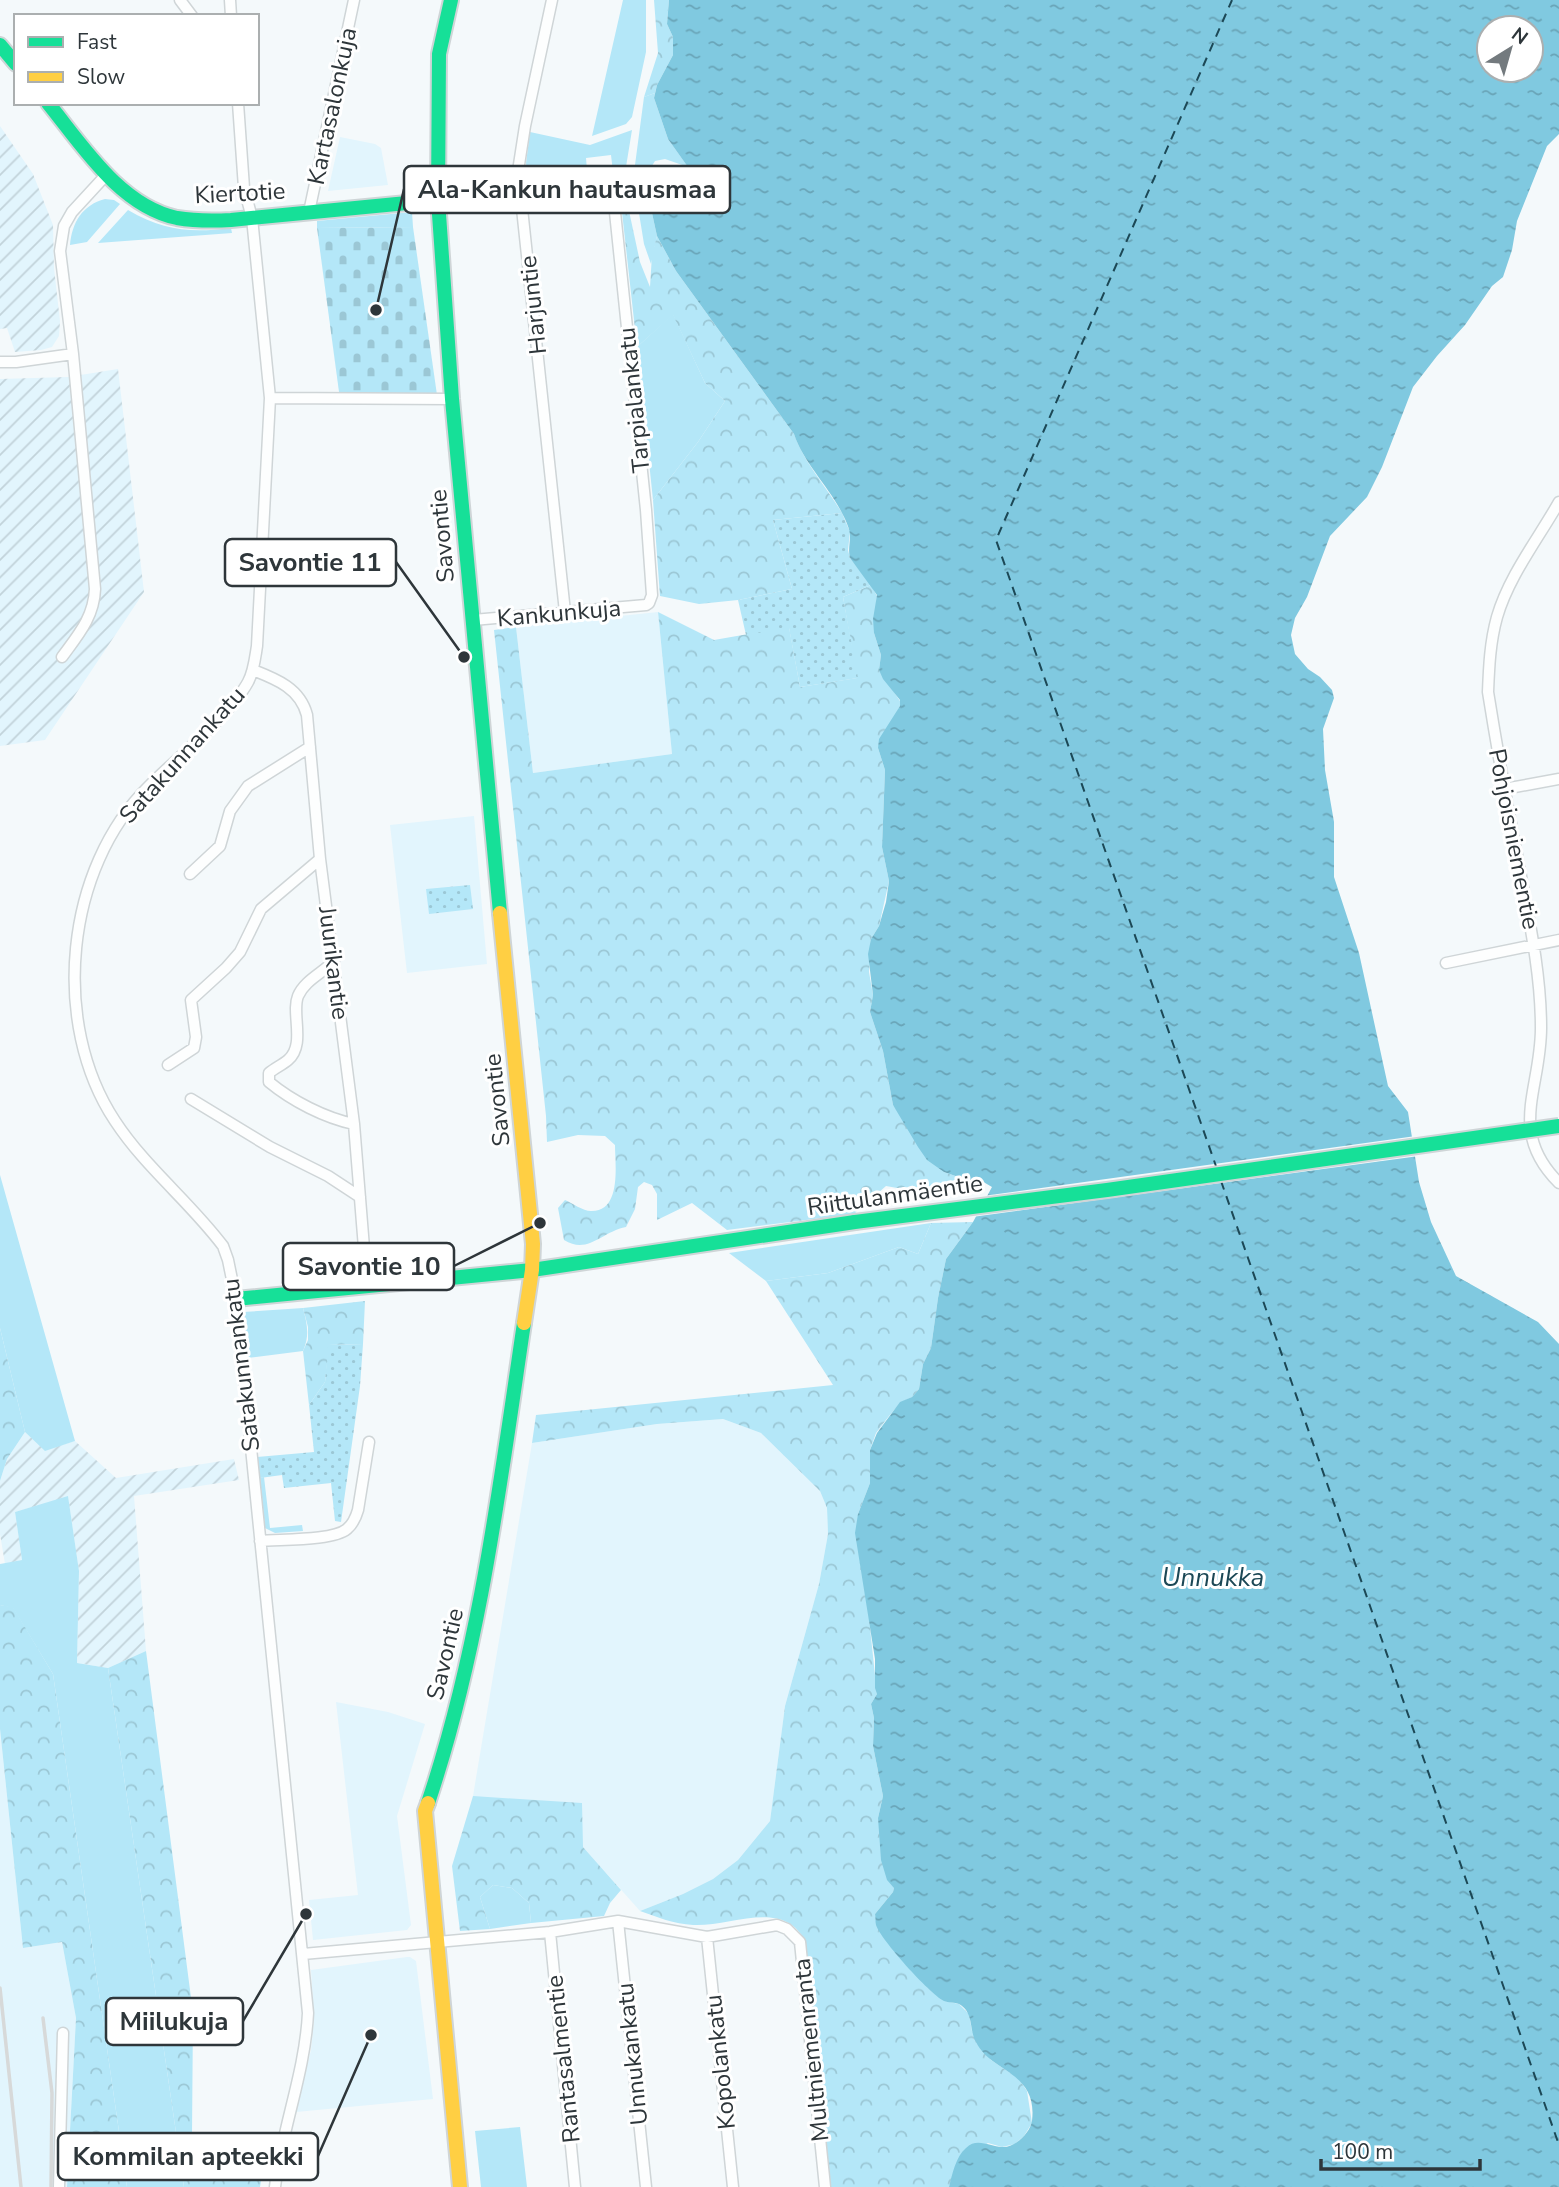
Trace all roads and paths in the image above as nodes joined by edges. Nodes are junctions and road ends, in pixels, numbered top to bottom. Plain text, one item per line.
1 (354, 0) edge
2 (451, 0) edge
3 (552, 0) edge
4 (0, 45) edge
5 (14, 62) edge
6 (50, 105) edge
7 (238, 105) edge
8 (107, 174) junction
9 (521, 193) junction
10 (438, 200) junction
11 (309, 212) junction
12 (252, 218) junction
13 (73, 354) junction
14 (0, 362) edge
15 (270, 398) junction
16 (452, 399) junction
17 (1559, 502) edge
18 (646, 605) joint
19 (565, 612) junction
20 (473, 620) junction
21 (62, 657) dead end
22 (253, 670) junction
23 (310, 747) junction
24 (1559, 779) edge
25 (1504, 789) junction
26 (320, 859) junction
27 (190, 874) dead end
28 (1559, 940) edge
29 (1534, 944) junction
30 (334, 961) junction
31 (1446, 963) dead end
32 (167, 1065) dead end
33 (191, 1099) dead end
34 (354, 1124) junction
35 (1559, 1126) edge
36 (1559, 1182) edge
37 (360, 1197) junction
38 (532, 1269) junction
39 (367, 1285) junction
40 (236, 1299) junction
41 (369, 1442) dead end
42 (260, 1541) junction
43 (618, 1921) junction
44 (550, 1932) junction
45 (708, 1937) junction
46 (436, 1941) junction
47 (303, 1954) junction
48 (63, 2033) dead end
49 (59, 2187) edge
50 (275, 2187) edge
51 (460, 2187) edge
52 (575, 2187) edge
53 (646, 2187) edge
54 (733, 2187) edge
55 (825, 2187) edge

1 - 11 street, Kartasalonkuja
2 - 10 street, Savontie
3 - 9 street, Harjuntie
4 - 5 street
6 - 8 street, Kiertotie
7 - 12 street, Satakunnankatu
8 - 12 street, Kiertotie
8 - 13 street
9 - 10 street
9 - 18 street, Tarpialankatu
9 - 19 street, Harjuntie
10 - 11 street, Kiertotie
10 - 16 street, Savontie
11 - 12 street, Kiertotie
12 - 15 street, Satakunnankatu
13 - 14 street
13 - 21 street
15 - 16 street
15 - 22 street, Satakunnankatu
16 - 20 street, Savontie
17 - 25 street, Pohjoisniementie
18 - 19 street, Kankunkuja
19 - 20 street, Kankunkuja
20 - 38 street, Savontie
22 - 23 street, Juurikantie
22 - 40 street, Satakunnankatu
23 - 26 street, Juurikantie
23 - 27 street
24 - 25 street
25 - 29 street, Pohjoisniementie
26 - 30 street, Juurikantie
26 - 32 street
28 - 29 street
29 - 31 street
29 - 36 street, Pohjoisniementie
30 - 34 street, Juurikantie
30 - 34 street
33 - 37 street
34 - 37 street, Juurikantie
35 - 38 street, Riittulanmäentie, bridge
37 - 39 street, Juurikantie
38 - 39 street, Riittulanmäentie
38 - 46 street, Savontie
39 - 40 street, Riittulanmäentie
40 - 42 street, Satakunnankatu
41 - 42 street
42 - 47 street, Satakunnankatu
43 - 44 street
43 - 45 street
43 - 53 street, Unnukankatu
44 - 46 street
44 - 52 street, Rantasalmentie
45 - 54 street, Kopolankatu
45 - 55 street, Multniemenranta
46 - 47 street
46 - 51 street, Savontie
47 - 50 street, Satakunnankatu
48 - 49 street

